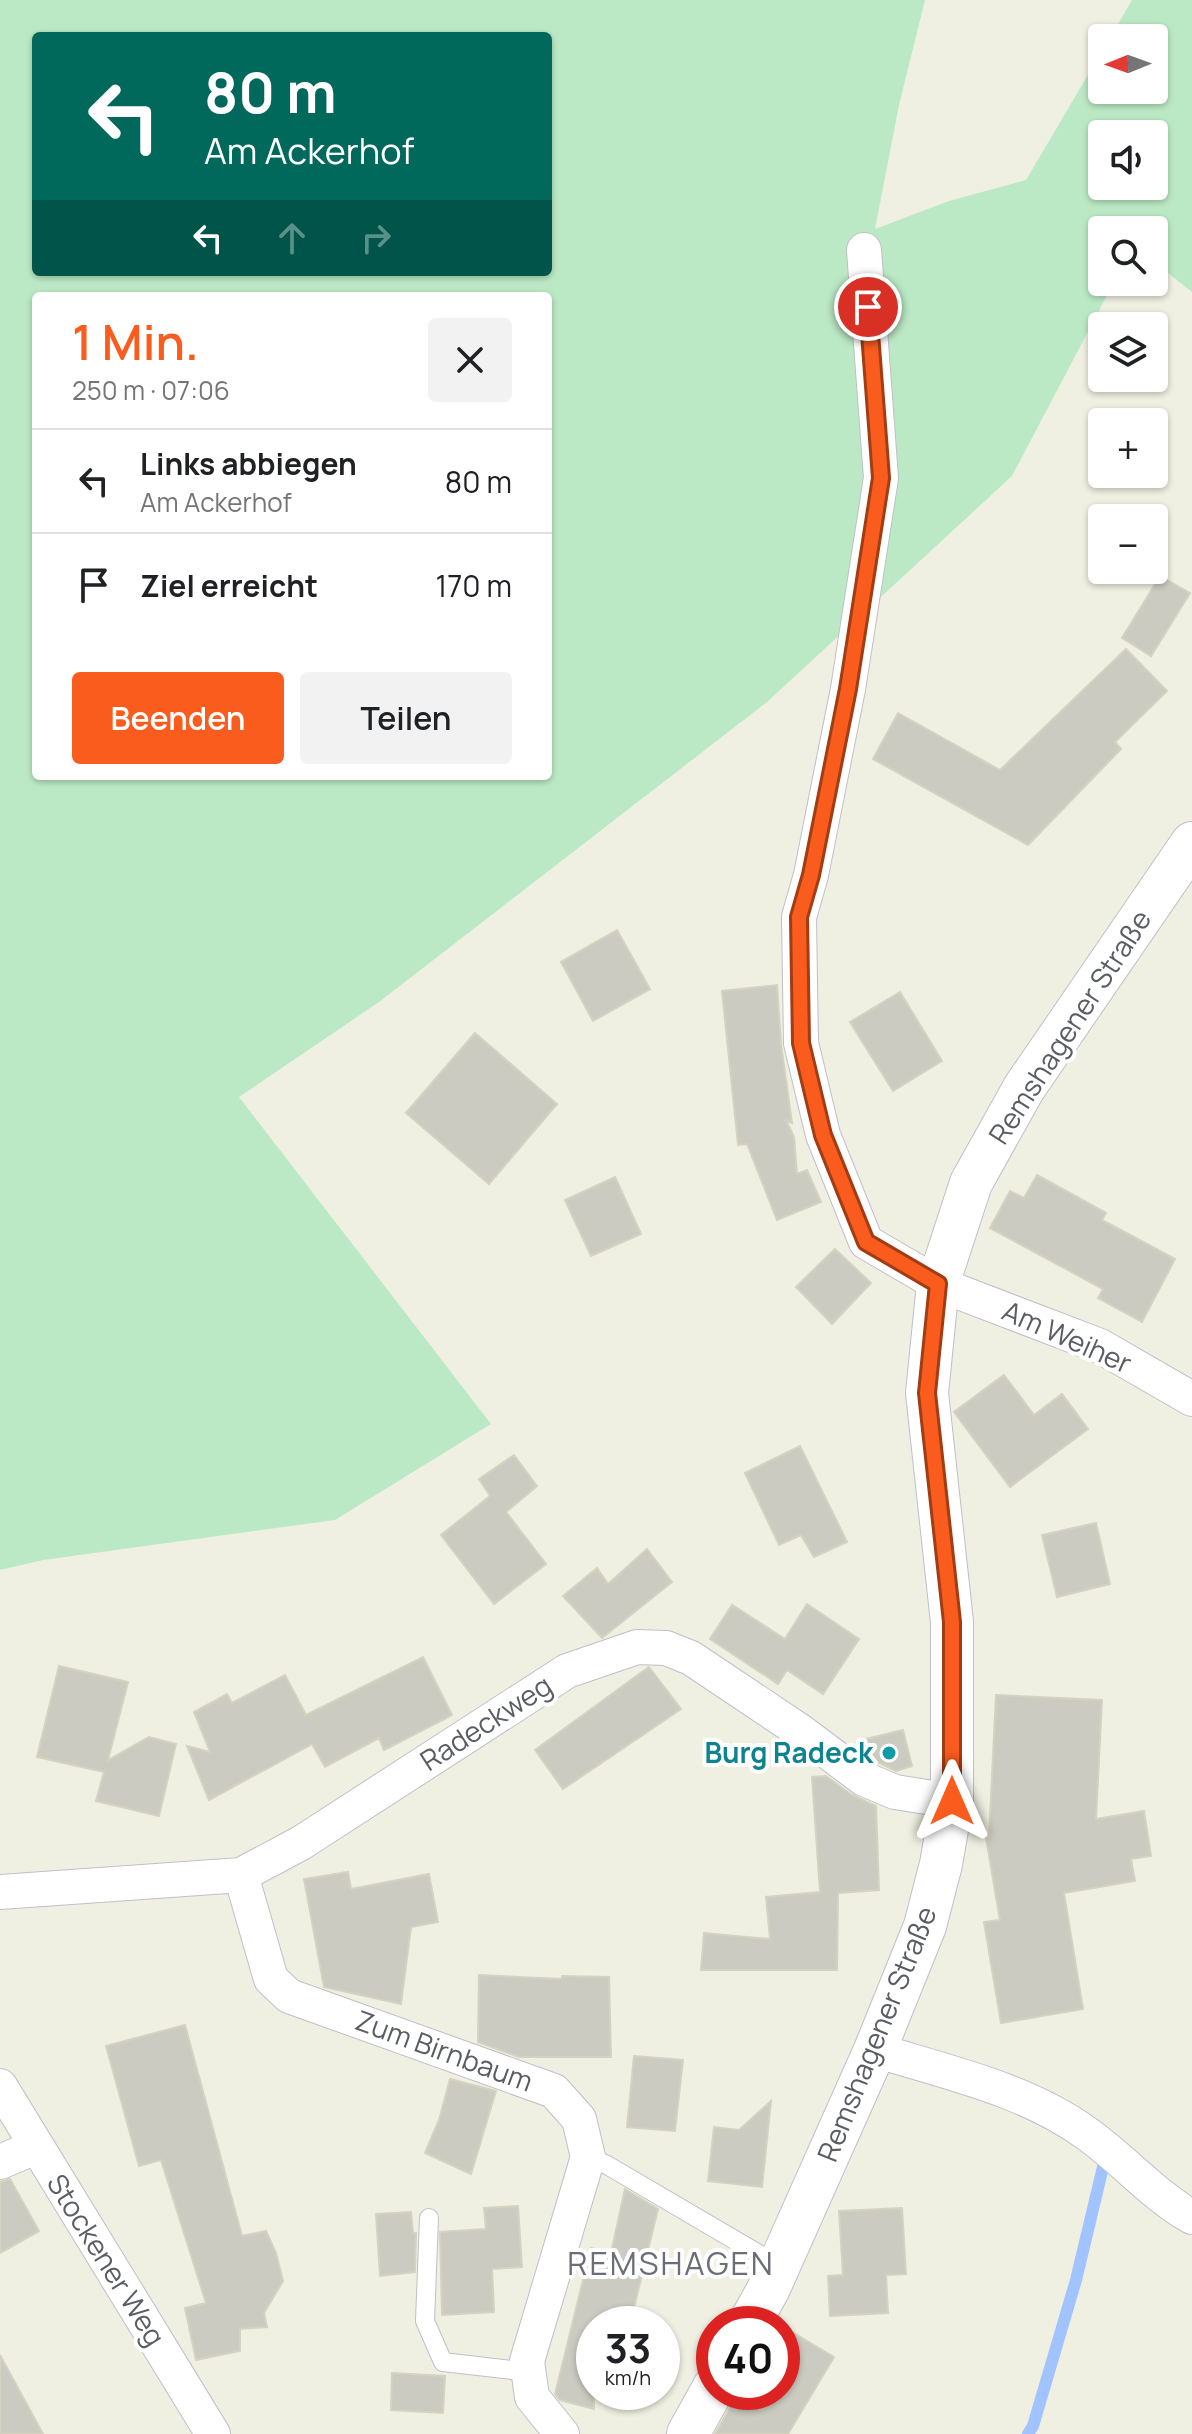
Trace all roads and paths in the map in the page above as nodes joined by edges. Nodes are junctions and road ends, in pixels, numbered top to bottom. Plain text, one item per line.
1 (864, 250) dead end
2 (1192, 843) edge
3 (938, 1284) junction
4 (1192, 1399) edge
5 (952, 1801) junction
6 (241, 1875) junction
7 (0, 1892) edge
8 (875, 2050) junction
9 (0, 2086) edge
10 (35, 2147) junction
11 (588, 2157) junction
12 (0, 2162) edge
13 (1192, 2217) edge
14 (429, 2218) dead end
15 (779, 2266) junction
16 (758, 2306) edge
17 (529, 2372) junction
18 (701, 2410) edge
19 (213, 2434) edge
20 (562, 2434) edge
21 (688, 2434) edge

1 - 3 street, Am Weiher
2 - 3 street, Remshagener Straße
3 - 4 street, Am Weiher
3 - 5 street, Remshagener Straße
5 - 6 street, Radeckweg
5 - 8 street, Remshagener Straße
6 - 7 street, Radeckweg
6 - 11 street, Zum Birnbaum
8 - 13 street
8 - 15 street, Remshagener Straße
9 - 10 street, Stockener Weg
10 - 12 street
10 - 19 street, Stockener Weg
11 - 15 lane
11 - 17 street
14 - 17 lane
15 - 16 street, Remshagener Straße
17 - 20 street
18 - 21 street

